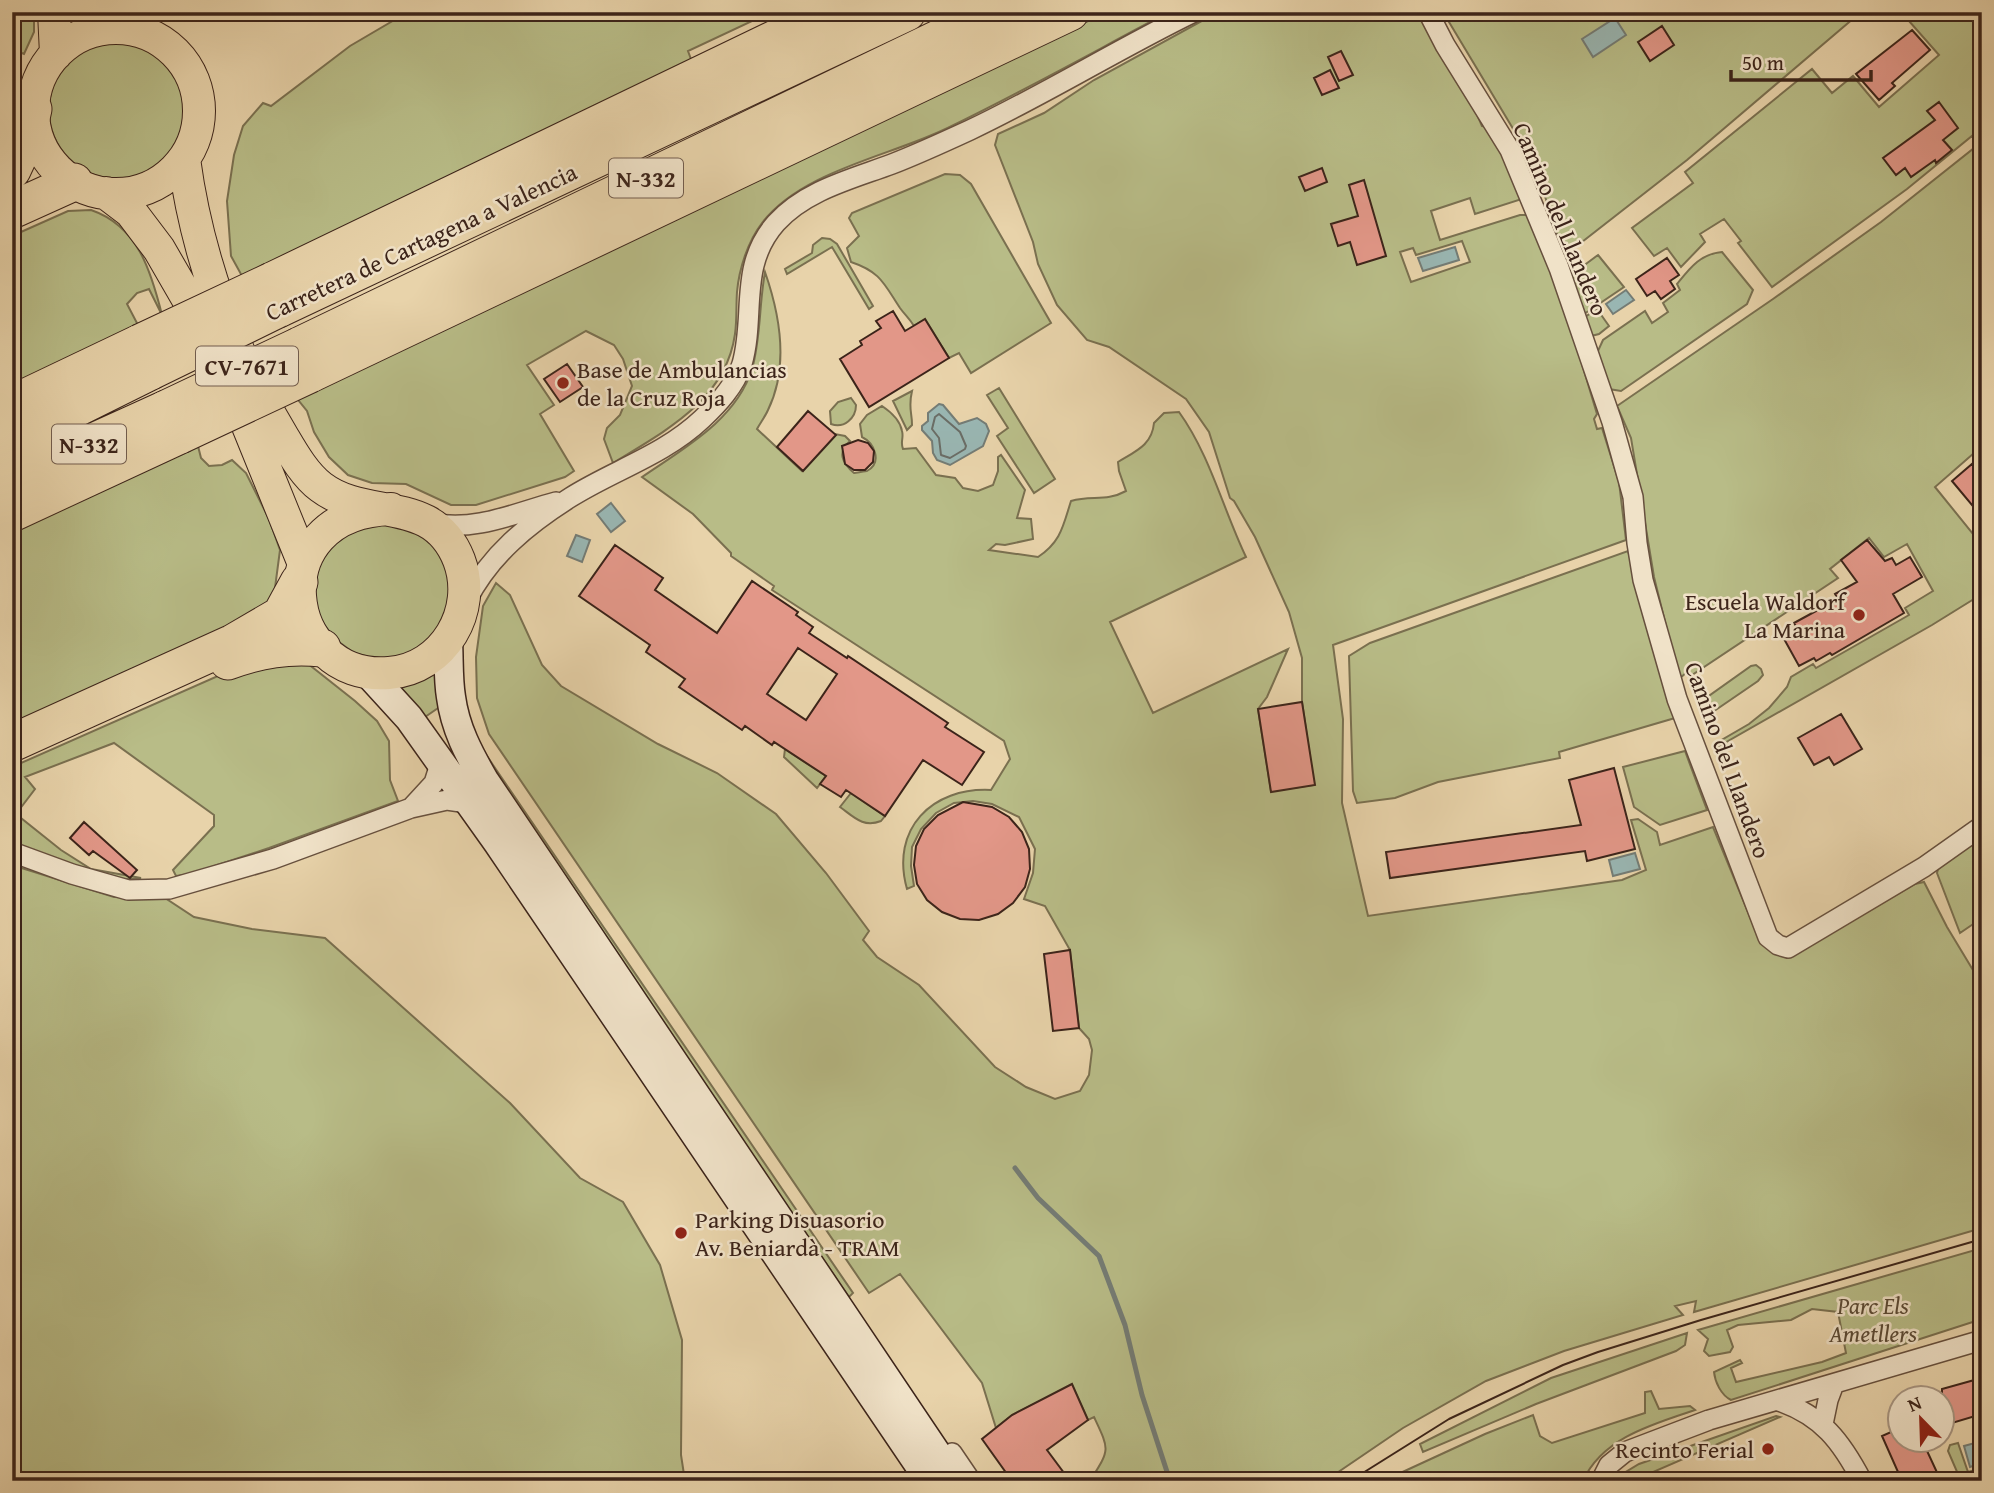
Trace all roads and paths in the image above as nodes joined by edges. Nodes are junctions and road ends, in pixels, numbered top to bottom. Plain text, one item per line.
1 (54, 12) edge
2 (114, 12) edge
3 (831, 12) edge
4 (907, 12) edge
5 (994, 12) edge
6 (1070, 12) edge
7 (1194, 12) edge
8 (1428, 12) edge
9 (140, 31) junction
10 (56, 54) junction
11 (33, 109) junction
12 (184, 159) junction
13 (12, 170) edge
14 (90, 188) junction
15 (12, 210) edge
16 (275, 295) junction
17 (146, 357) junction
18 (304, 360) junction
19 (12, 404) edge
20 (173, 422) junction
21 (12, 440) edge
22 (12, 479) edge
23 (570, 497) junction
24 (391, 509) junction
25 (12, 513) edge
26 (429, 522) junction
27 (301, 573) junction
28 (463, 607) junction
29 (448, 641) junction
30 (322, 649) junction
31 (367, 672) junction
32 (12, 743) edge
33 (12, 756) edge
34 (440, 764) junction
35 (468, 803) junction
36 (411, 808) junction
37 (1982, 826) edge
38 (12, 852) edge
39 (809, 1283) junction
40 (1982, 1340) edge
41 (1834, 1384) junction
42 (1779, 1401) junction
43 (1824, 1424) junction
44 (913, 1481) edge
45 (930, 1481) edge
46 (955, 1481) edge
47 (971, 1481) edge
48 (1601, 1481) edge
49 (1862, 1481) edge

1 - 10 main road
2 - 9 main road
3 - 16 highway, N-332
4 - 16 highway, Carretera de Cartagena a Valencia / N-332
5 - 18 highway, Carretera de Cartagena a Valencia / N-332
6 - 18 highway
7 - 23 street
8 - 37 street, Camino del Llandero
9 - 10 main road
9 - 12 main road
10 - 11 main road
11 - 13 highway
11 - 14 main road
12 - 14 main road
12 - 24 main road, CV-7671
14 - 15 highway
14 - 27 main road, CV-7671
16 - 17 highway, Carretera de Cartagena a Valencia / N-332, bridge
17 - 19 highway, N-332
17 - 21 highway, Carretera de Cartagena a Valencia / N-332
18 - 20 highway, Carretera de Cartagena a Valencia / N-332, bridge
20 - 22 highway, Carretera de Cartagena a Valencia / N-332
20 - 25 highway
23 - 26 street
23 - 28 street
24 - 26 main road, CV-7671
24 - 27 main road, CV-7671
26 - 28 main road, CV-7671
27 - 30 main road, CV-7671
27 - 32 highway
28 - 29 main road, CV-7671
29 - 31 main road, CV-7671
29 - 39 main road, CV-7671
30 - 31 main road, CV-7671
30 - 33 highway
31 - 34 main road, CV-7671
34 - 35 main road, CV-7671
34 - 36 street
35 - 36 street
35 - 39 main road, CV-7671
36 - 38 street
39 - 44 street
39 - 45 main road, CV-7671
39 - 46 main road, CV-7671
39 - 47 street
40 - 41 street
41 - 42 street
41 - 43 street
42 - 43 street
42 - 48 street
43 - 49 street

